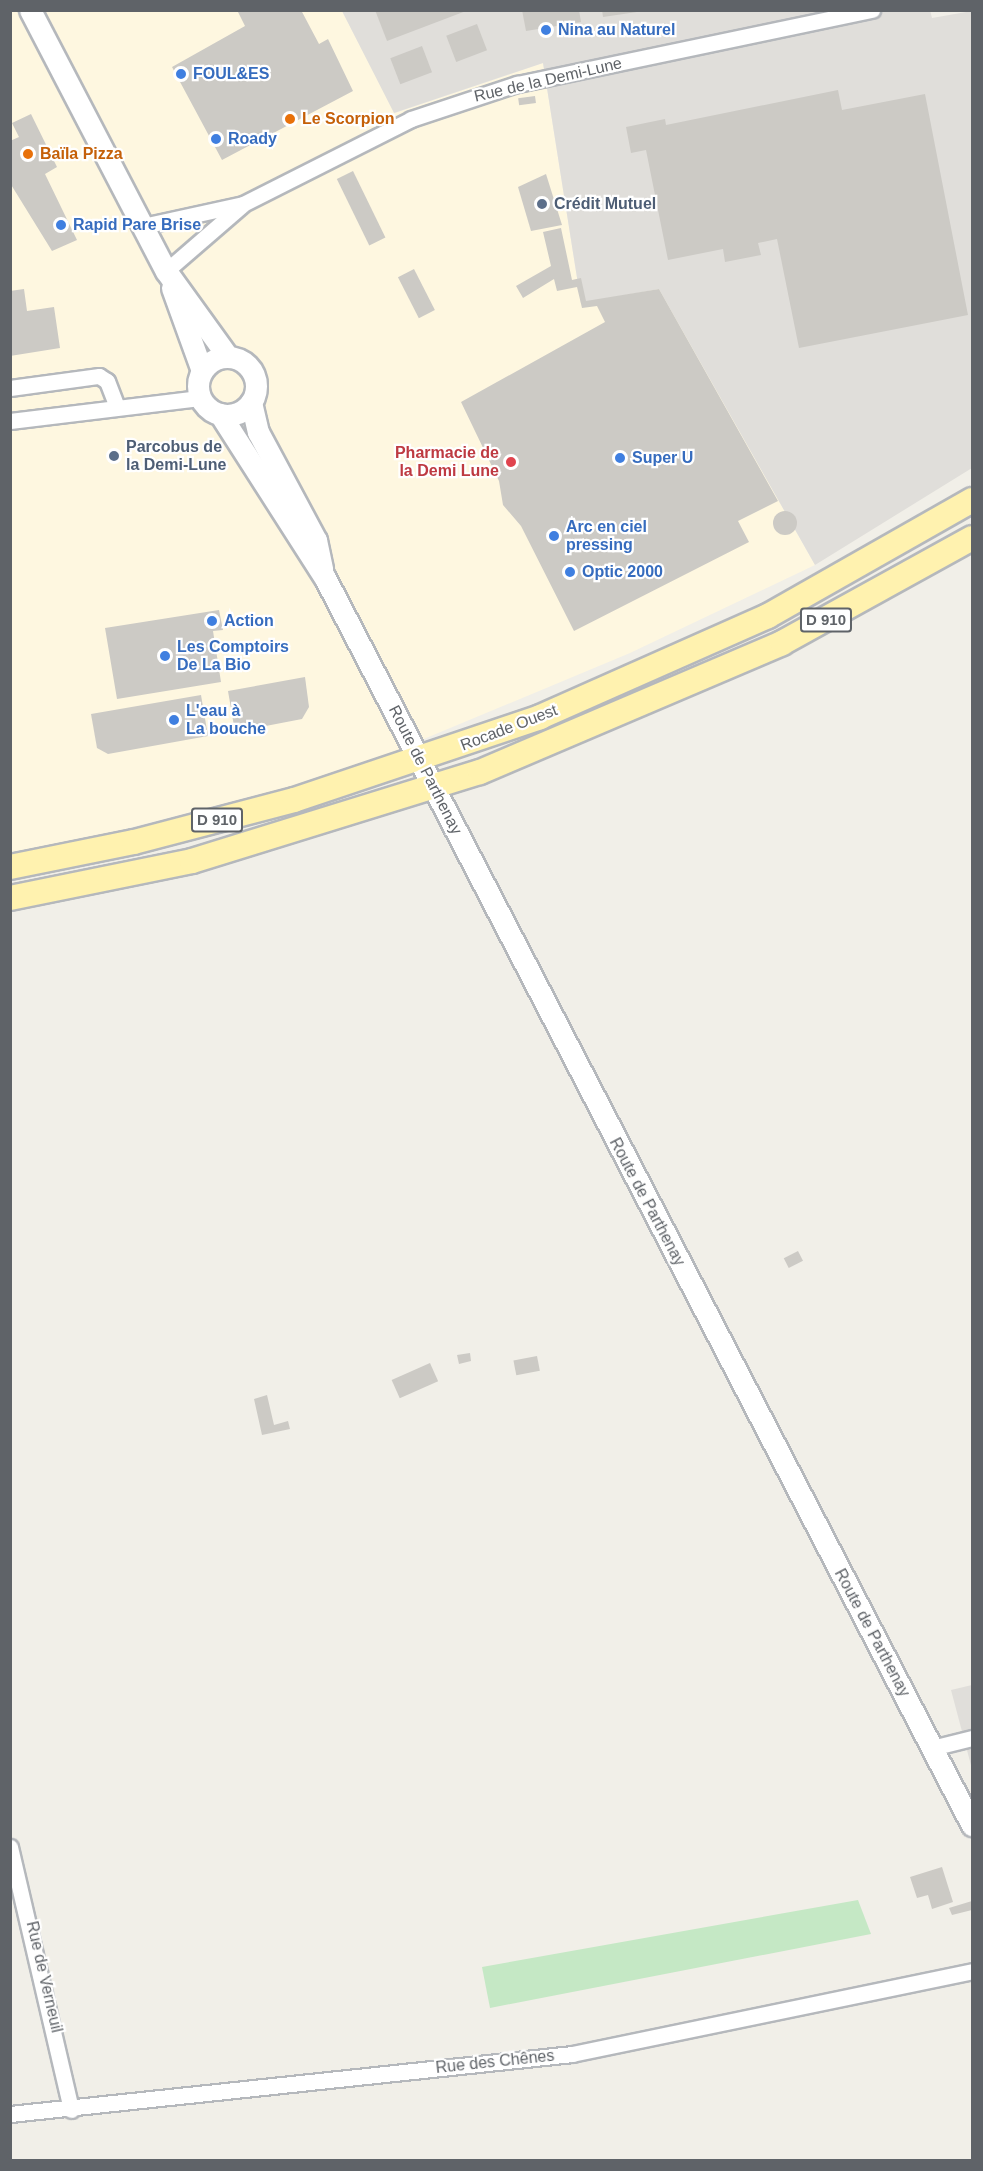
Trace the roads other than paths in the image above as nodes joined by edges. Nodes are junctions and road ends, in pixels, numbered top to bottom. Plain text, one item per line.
1 (30, 10) edge
2 (872, 10) edge
3 (243, 204) junction
4 (142, 226) junction
5 (166, 271) junction
6 (228, 357) junction
7 (202, 371) junction
8 (10, 388) edge
9 (201, 398) junction
10 (252, 402) junction
11 (117, 407) junction
12 (220, 414) junction
13 (10, 421) edge
14 (972, 500) edge
15 (972, 538) edge
16 (325, 578) junction
17 (420, 760) junction
18 (435, 789) junction
19 (10, 867) edge
20 (10, 898) edge
21 (972, 1738) edge
22 (932, 1748) junction
23 (972, 1825) edge
24 (10, 1847) edge
25 (972, 1971) edge
26 (71, 2110) junction
27 (10, 2114) edge

1 - 4 main road
2 - 3 street, Rue de la Demi-Lune
3 - 4 street, Rue de la Demi-Lune
3 - 5 street, Rue de la Demi-Lune
4 - 5 main road
5 - 6 main road
5 - 7 main road
6 - 7 main road
6 - 10 main road
7 - 9 main road
8 - 11 street
9 - 11 street
9 - 12 main road
10 - 12 main road
10 - 16 main road, Route de Parthenay
11 - 13 street
12 - 16 main road, Route de Parthenay
14 - 17 main road, Rocade Ouest / D 910
15 - 18 main road, Rocade Ouest / D 910
16 - 17 main road, Route de Parthenay
17 - 18 main road, Route de Parthenay
17 - 19 main road, Rocade Ouest / D 910
18 - 20 main road, D 910
18 - 22 main road, Route de Parthenay
21 - 22 street
22 - 23 main road, Route de Parthenay
24 - 26 street, Rue de Verneuil
25 - 26 street, Rue des Chênes
26 - 27 street, Rue des Chênes

